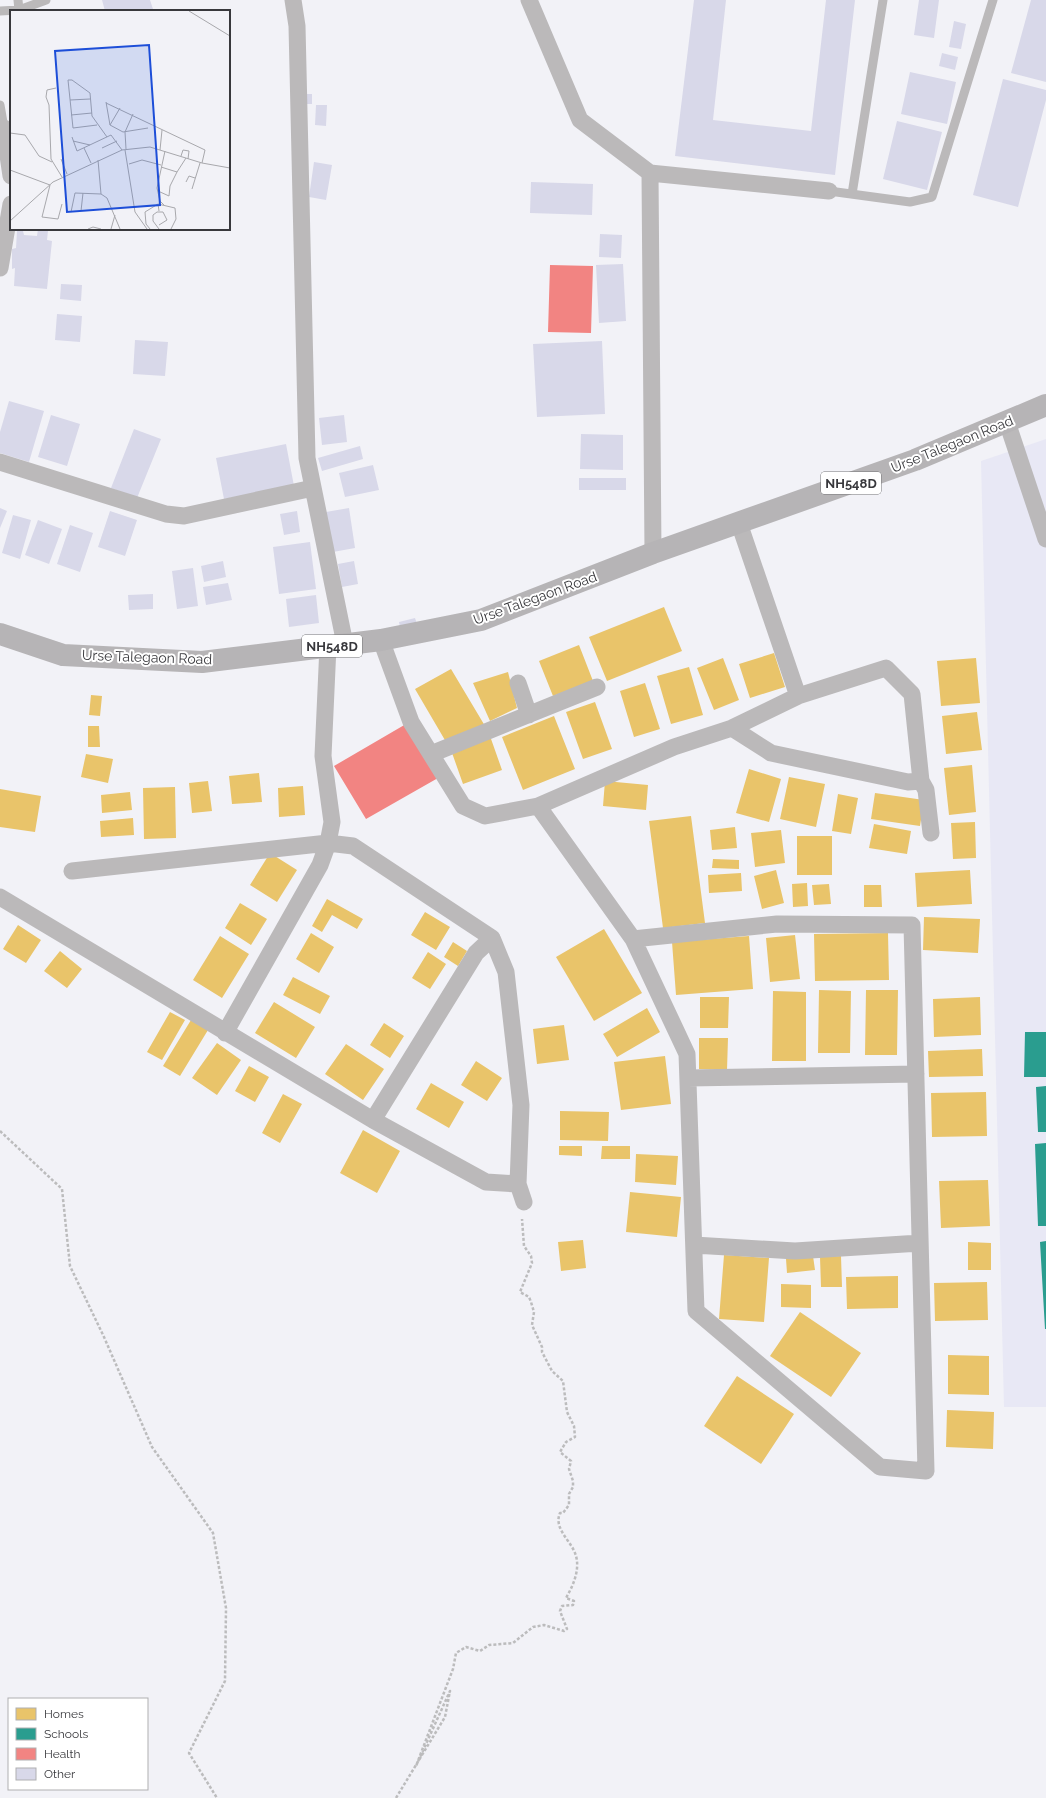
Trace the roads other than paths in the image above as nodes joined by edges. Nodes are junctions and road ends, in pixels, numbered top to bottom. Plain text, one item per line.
1 (18, 0) edge
2 (46, 0) edge
3 (293, 0) edge
4 (529, 0) edge
5 (883, 0) edge
6 (993, 0) edge
7 (10, 10) edge
8 (19, 10) joint
9 (0, 11) edge
10 (0, 105) edge
11 (4, 128) joint
12 (5, 155) edge
13 (10, 172) edge
14 (650, 174) junction
15 (829, 191) joint
16 (852, 194) junction
17 (10, 210) edge
18 (0, 268) edge
19 (1046, 405) edge
20 (1007, 422) junction
21 (0, 462) edge
22 (313, 488) junction
23 (739, 523) junction
24 (1046, 538) edge
25 (653, 553) junction
26 (0, 634) edge
27 (381, 640) junction
28 (337, 645) junction
29 (518, 683) dead end
30 (597, 687) dead end
31 (798, 696) junction
32 (529, 714) junction
33 (732, 728) junction
34 (431, 754) junction
35 (921, 781) junction
36 (538, 806) junction
37 (931, 833) dead end
38 (328, 843) junction
39 (72, 871) dead end
40 (0, 897) edge
41 (492, 938) junction
42 (634, 939) junction
43 (225, 1033) junction
44 (916, 1074) junction
45 (688, 1078) junction
46 (373, 1120) junction
47 (518, 1184) junction
48 (524, 1202) road end
49 (920, 1243) junction
50 (694, 1245) junction

1 - 8 lane
2 - 8 lane
3 - 22 street
4 - 14 street
5 - 16 lane
6 - 16 lane
7 - 9 lane
10 - 11 lane
11 - 12 street
12 - 13 street
14 - 15 street
14 - 25 street
15 - 16 lane
17 - 18 street
19 - 20 highway, Urse Talegaon Road / NH548D
20 - 23 highway, Urse Talegaon Road / NH548D
20 - 24 street
21 - 22 street
22 - 28 street
23 - 25 highway, Urse Talegaon Road / NH548D
23 - 31 street
25 - 27 highway, Urse Talegaon Road / NH548D
26 - 28 highway, Urse Talegaon Road / NH548D
27 - 28 highway, Urse Talegaon Road / NH548D
27 - 34 street
28 - 38 street
29 - 32 street
30 - 32 street
31 - 33 street
31 - 35 street
32 - 34 street
33 - 35 street
33 - 36 street
34 - 36 street
35 - 37 street
36 - 42 street
38 - 39 street
38 - 41 street
38 - 43 street
40 - 43 street
41 - 46 street
41 - 47 street
42 - 44 street
42 - 45 street
43 - 46 street
44 - 45 street
44 - 49 street
45 - 50 street
46 - 47 street
47 - 48 street
49 - 50 street
49 - 50 street

